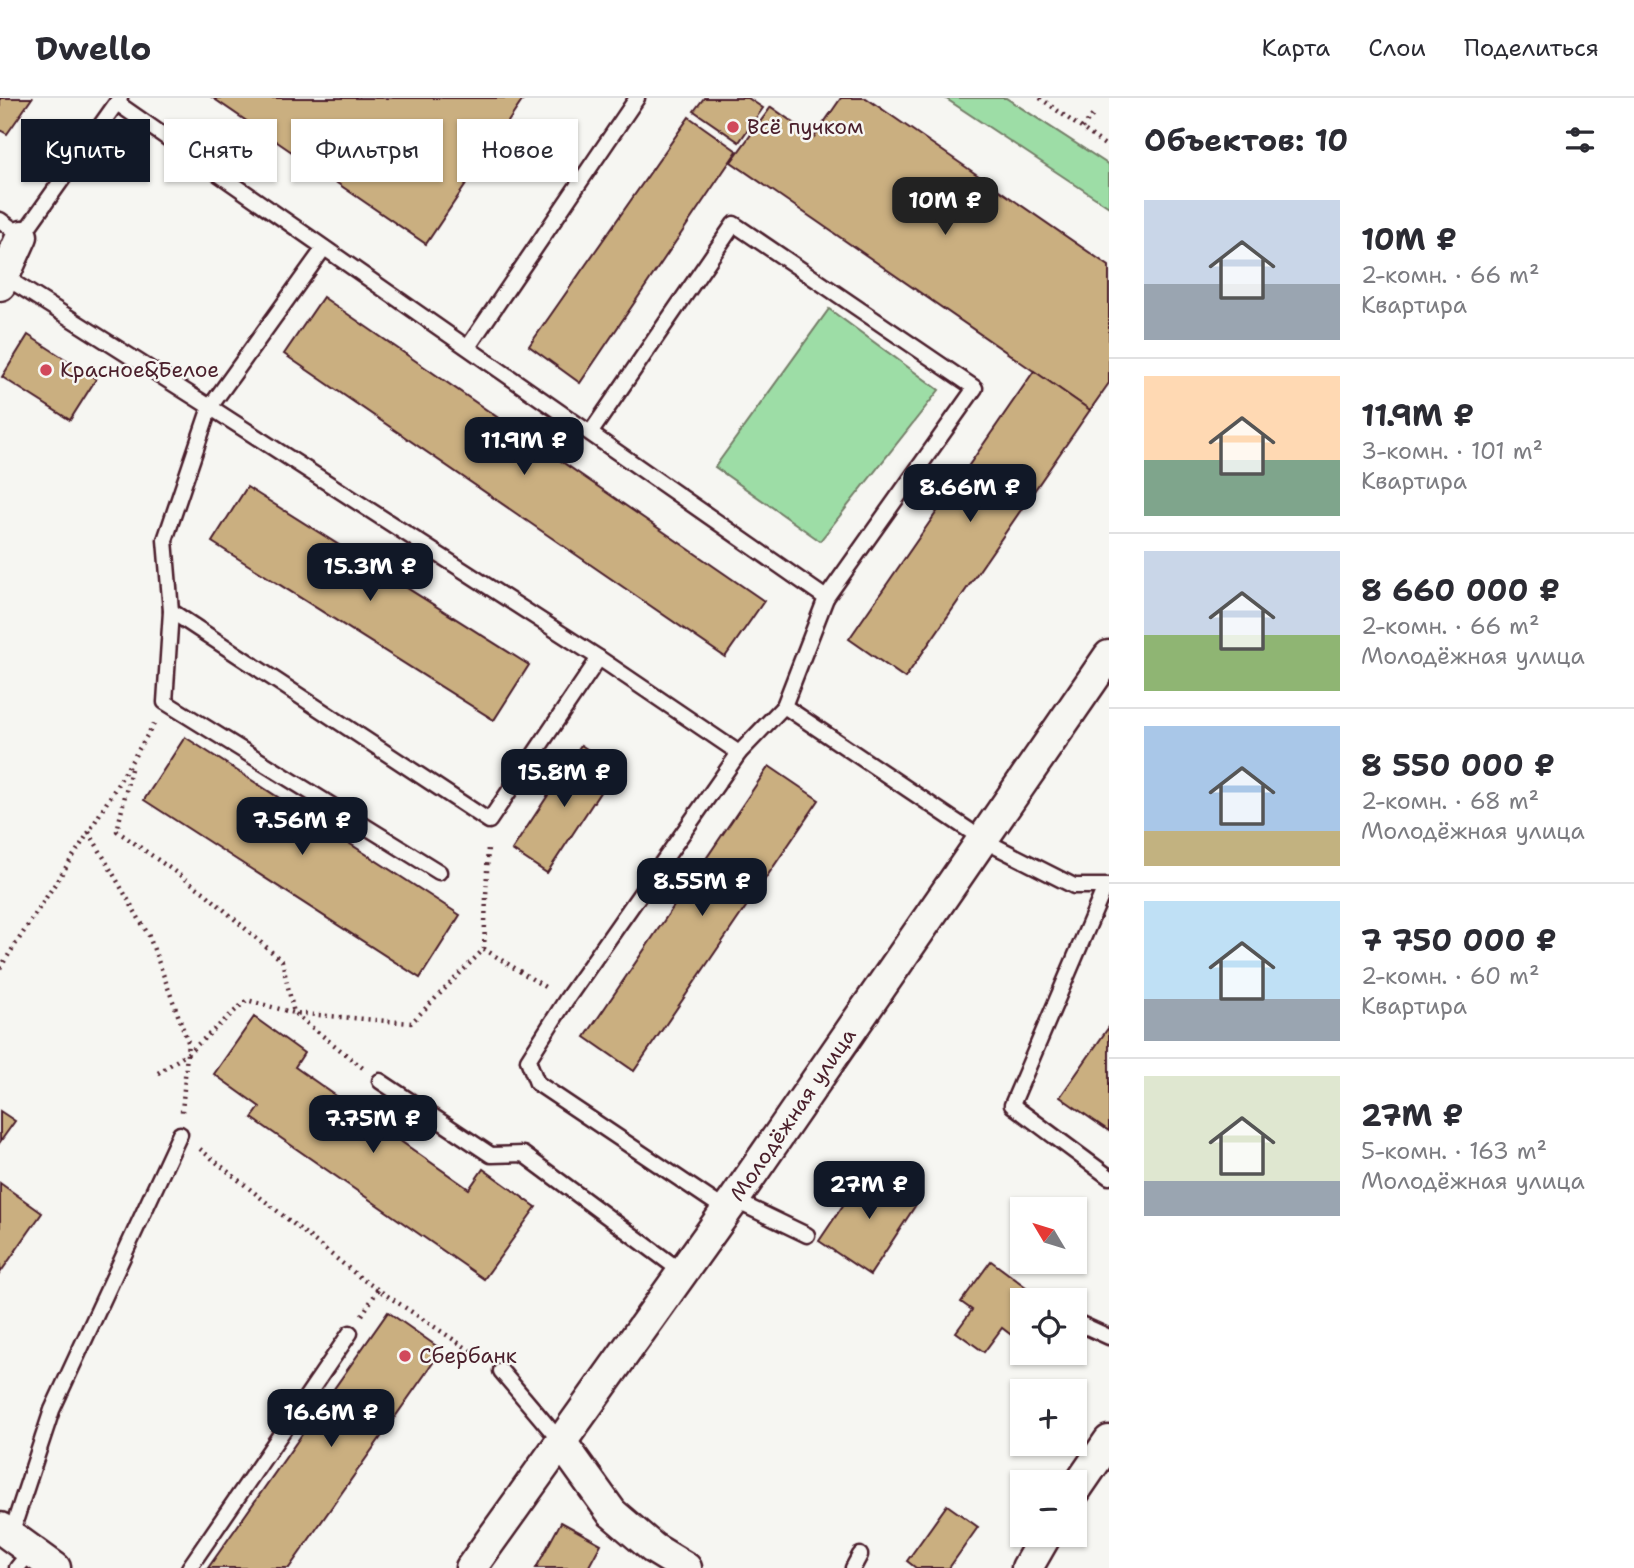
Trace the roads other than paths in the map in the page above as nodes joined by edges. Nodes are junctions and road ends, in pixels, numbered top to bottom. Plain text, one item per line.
1 (637, 98) edge
2 (118, 100) edge
3 (11, 228) edge
4 (324, 248) junction
5 (2, 281) edge
6 (468, 347) junction
7 (210, 407) junction
8 (590, 432) junction
9 (826, 598) junction
10 (171, 611) junction
11 (1109, 656) edge
12 (599, 658) junction
13 (784, 706) junction
14 (739, 753) junction
15 (985, 841) junction
16 (439, 872) dead end
17 (1107, 887) edge
18 (380, 1081) road end
19 (180, 1134) road end
20 (1109, 1177) edge
21 (730, 1205) junction
22 (807, 1235) dead end
23 (682, 1272) junction
24 (1087, 1327) edge
25 (350, 1333) dead end
26 (1109, 1336) edge
27 (501, 1371) road end
28 (1109, 1441) edge
29 (561, 1443) junction
30 (1087, 1473) edge
31 (14, 1546) edge
32 (1039, 1547) edge
33 (860, 1555) dead end
34 (55, 1568) edge
35 (189, 1568) edge
36 (471, 1568) edge
37 (686, 1568) edge
38 (853, 1568) edge
39 (1027, 1568) edge

1 - 6 lane
2 - 3 lane
2 - 4 lane
3 - 5 street
4 - 6 lane
4 - 7 lane
5 - 7 lane
6 - 8 lane
7 - 10 lane
7 - 12 lane
8 - 9 lane
8 - 9 lane
9 - 13 lane
10 - 12 lane
10 - 16 lane
11 - 15 street, Молодёжная улица
12 - 14 lane
13 - 14 lane
13 - 15 lane
14 - 21 lane
15 - 17 lane
15 - 21 street, Молодёжная улица
17 - 20 lane
18 - 23 lane
19 - 31 lane
21 - 22 lane
21 - 23 street, Молодёжная улица
23 - 29 street, Молодёжная улица
24 - 26 lane
25 - 35 lane
27 - 29 lane
28 - 30 street
29 - 36 street, Молодёжная улица
29 - 37 street
31 - 34 street
32 - 39 street
33 - 38 lane

